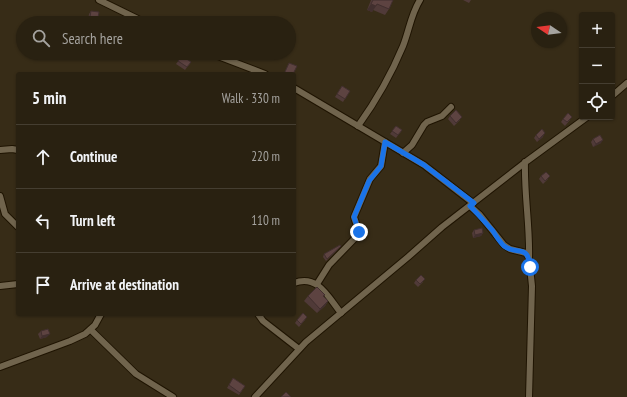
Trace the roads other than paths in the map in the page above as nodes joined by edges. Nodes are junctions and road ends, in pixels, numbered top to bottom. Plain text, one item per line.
1 (99, 0) edge
2 (420, 0) edge
3 (132, 16) edge
4 (227, 60) edge
5 (257, 72) edge
6 (627, 83) edge
7 (296, 89) edge
8 (615, 93) edge
9 (451, 107) dead end
10 (583, 120) edge
11 (358, 126) junction
12 (385, 142) junction
13 (0, 150) edge
14 (16, 150) edge
15 (403, 153) junction
16 (526, 162) junction
17 (0, 196) edge
18 (472, 204) junction
19 (16, 225) edge
20 (529, 258) junction
21 (296, 282) edge
22 (16, 284) edge
23 (316, 284) junction
24 (0, 286) edge
25 (341, 313) junction
26 (100, 316) edge
27 (260, 316) edge
28 (91, 330) junction
29 (299, 349) junction
30 (0, 367) edge
31 (172, 397) edge
32 (255, 397) edge
33 (529, 397) edge

1 - 3 street
2 - 11 street
4 - 5 street
6 - 8 street
7 - 11 street
9 - 15 street
10 - 16 street
11 - 12 street
12 - 15 street
12 - 23 street
13 - 14 street
15 - 18 street
16 - 18 street
16 - 20 street
17 - 19 street
18 - 20 street
18 - 25 street
20 - 33 street
21 - 23 street
22 - 24 street
23 - 25 street
25 - 29 street
26 - 28 street
27 - 29 street
28 - 30 street
28 - 31 street
29 - 32 street

